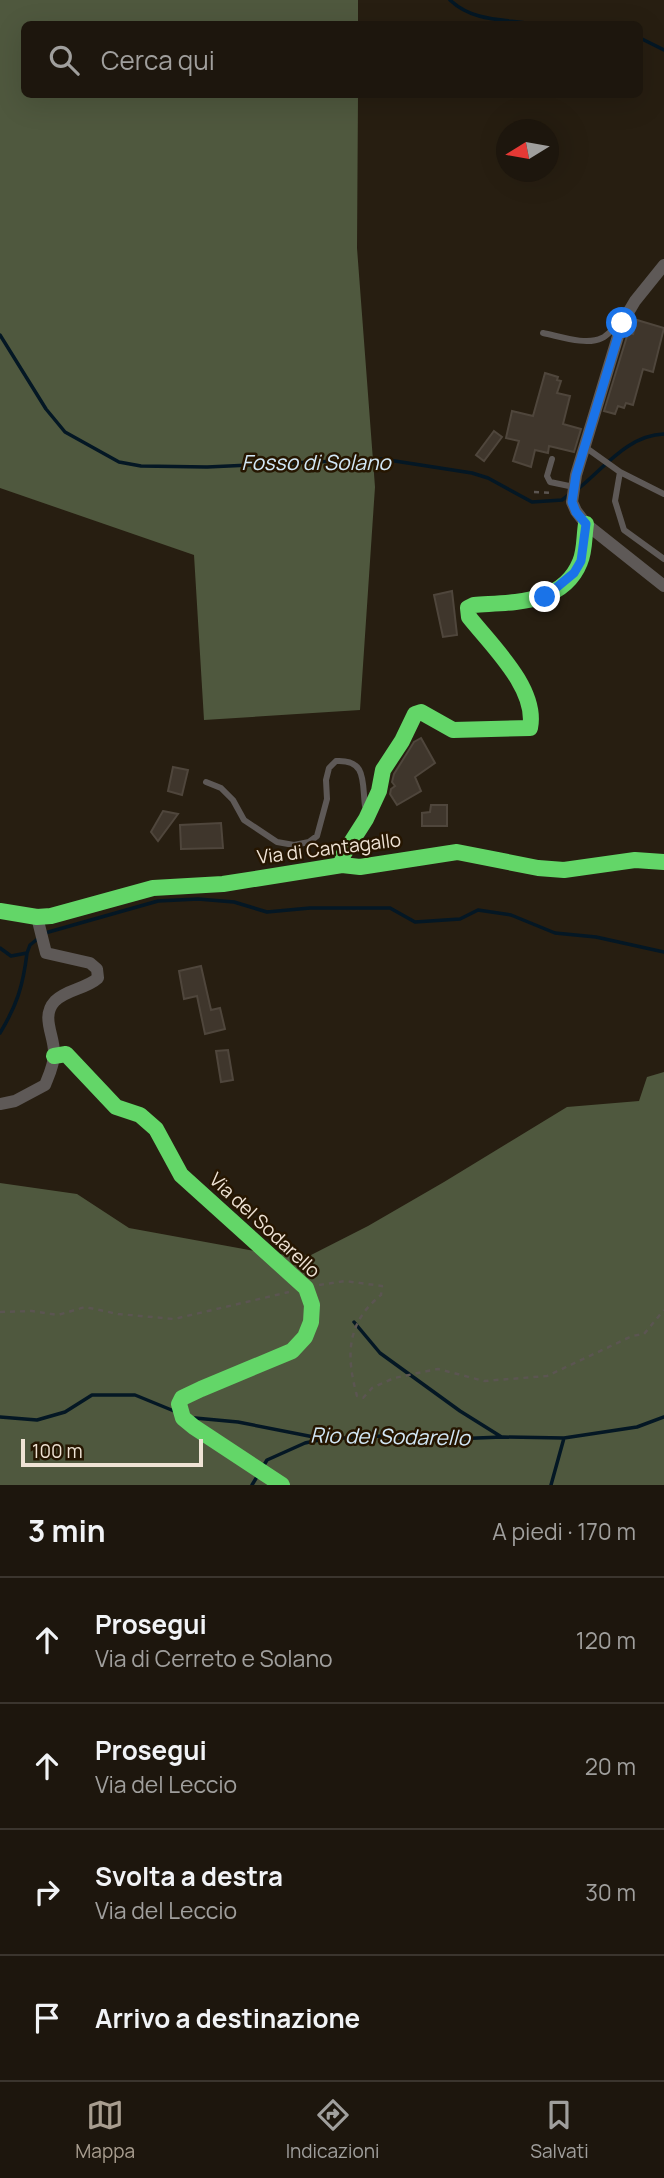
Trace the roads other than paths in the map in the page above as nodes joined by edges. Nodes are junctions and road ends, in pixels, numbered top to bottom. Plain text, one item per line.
1 (664, 265) edge
2 (622, 323) junction
3 (543, 333) dead end
4 (585, 447) junction
5 (552, 459) dead end
6 (620, 472) junction
7 (574, 487) junction
8 (664, 494) edge
9 (586, 524) junction
10 (664, 559) edge
11 (664, 586) edge
12 (206, 782) dead end
13 (366, 819) junction
14 (664, 862) edge
15 (342, 865) junction
16 (0, 911) edge
17 (39, 923) junction
18 (54, 1056) junction
19 (0, 1104) edge
20 (282, 1485) edge

1 - 2 street
2 - 3 lane
2 - 4 street
4 - 6 lane
4 - 7 street
5 - 7 lane
6 - 8 lane
6 - 10 lane
7 - 9 street
9 - 11 street
9 - 13 street
12 - 13 lane
13 - 15 street
14 - 15 street, Via di Cantagallo
15 - 17 street, Via di Cantagallo
16 - 17 street, Via di Cantagallo
17 - 18 street
18 - 19 street
18 - 20 street, Via del Sodarello

